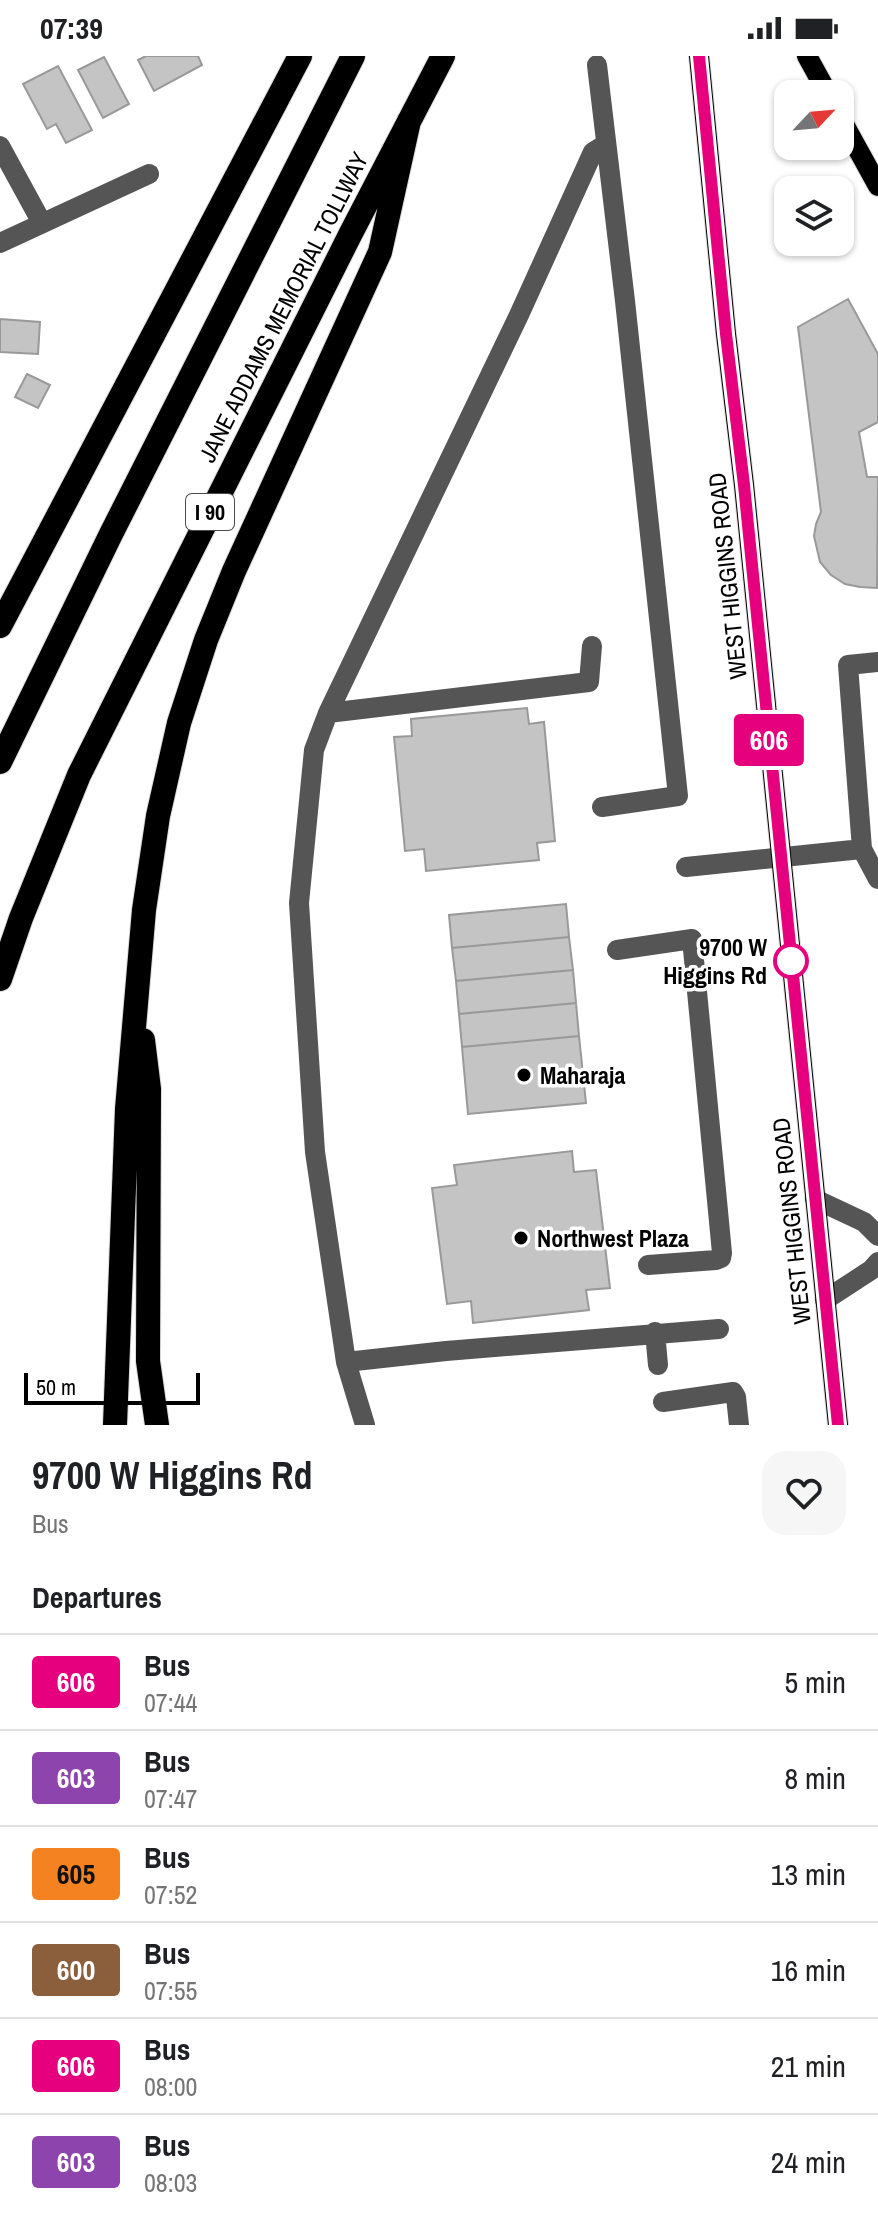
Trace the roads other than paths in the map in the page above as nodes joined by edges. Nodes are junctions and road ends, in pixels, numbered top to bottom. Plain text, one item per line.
1 (300, 56) edge
2 (353, 56) edge
3 (443, 56) edge
4 (699, 56) edge
5 (807, 56) edge
6 (597, 65) dead end
7 (820, 80) edge
8 (409, 121) junction
9 (854, 142) edge
10 (606, 144) junction
11 (0, 146) edge
12 (149, 174) dead end
13 (878, 186) edge
14 (42, 223) junction
15 (0, 243) edge
16 (0, 626) edge
17 (592, 646) dead end
18 (878, 662) edge
19 (328, 713) junction
20 (0, 762) edge
21 (602, 807) dead end
22 (862, 849) junction
23 (781, 857) junction
24 (686, 867) dead end
25 (878, 879) edge
26 (617, 950) dead end
27 (0, 979) edge
28 (136, 988) junction
29 (815, 1199) junction
30 (878, 1236) edge
31 (878, 1262) edge
32 (648, 1265) dead end
33 (825, 1300) junction
34 (719, 1329) dead end
35 (655, 1332) junction
36 (346, 1362) junction
37 (658, 1365) dead end
38 (663, 1402) dead end
39 (115, 1425) edge
40 (157, 1425) edge
41 (365, 1425) edge
42 (739, 1425) edge
43 (838, 1425) edge

1 - 16 highway
2 - 20 highway, JANE ADDAMS MEMORIAL TOLLWAY
3 - 8 highway, JANE ADDAMS MEMORIAL TOLLWAY / I 90
4 - 23 main road, WEST HIGGINS ROAD
5 - 7 main road
6 - 10 street
8 - 27 highway, JANE ADDAMS MEMORIAL TOLLWAY / I 90
8 - 28 highway
9 - 13 main road
10 - 19 street
10 - 21 street
11 - 14 street
12 - 14 street
14 - 15 street
17 - 19 street
18 - 22 street
19 - 36 street
22 - 23 street
22 - 25 street
23 - 24 street
23 - 29 main road, WEST HIGGINS ROAD
26 - 32 street
28 - 39 highway
28 - 40 highway
29 - 30 street
29 - 33 main road, WEST HIGGINS ROAD
31 - 33 street
33 - 43 main road, WEST HIGGINS ROAD
34 - 35 street
35 - 36 street
35 - 37 street
36 - 41 street
38 - 42 street

